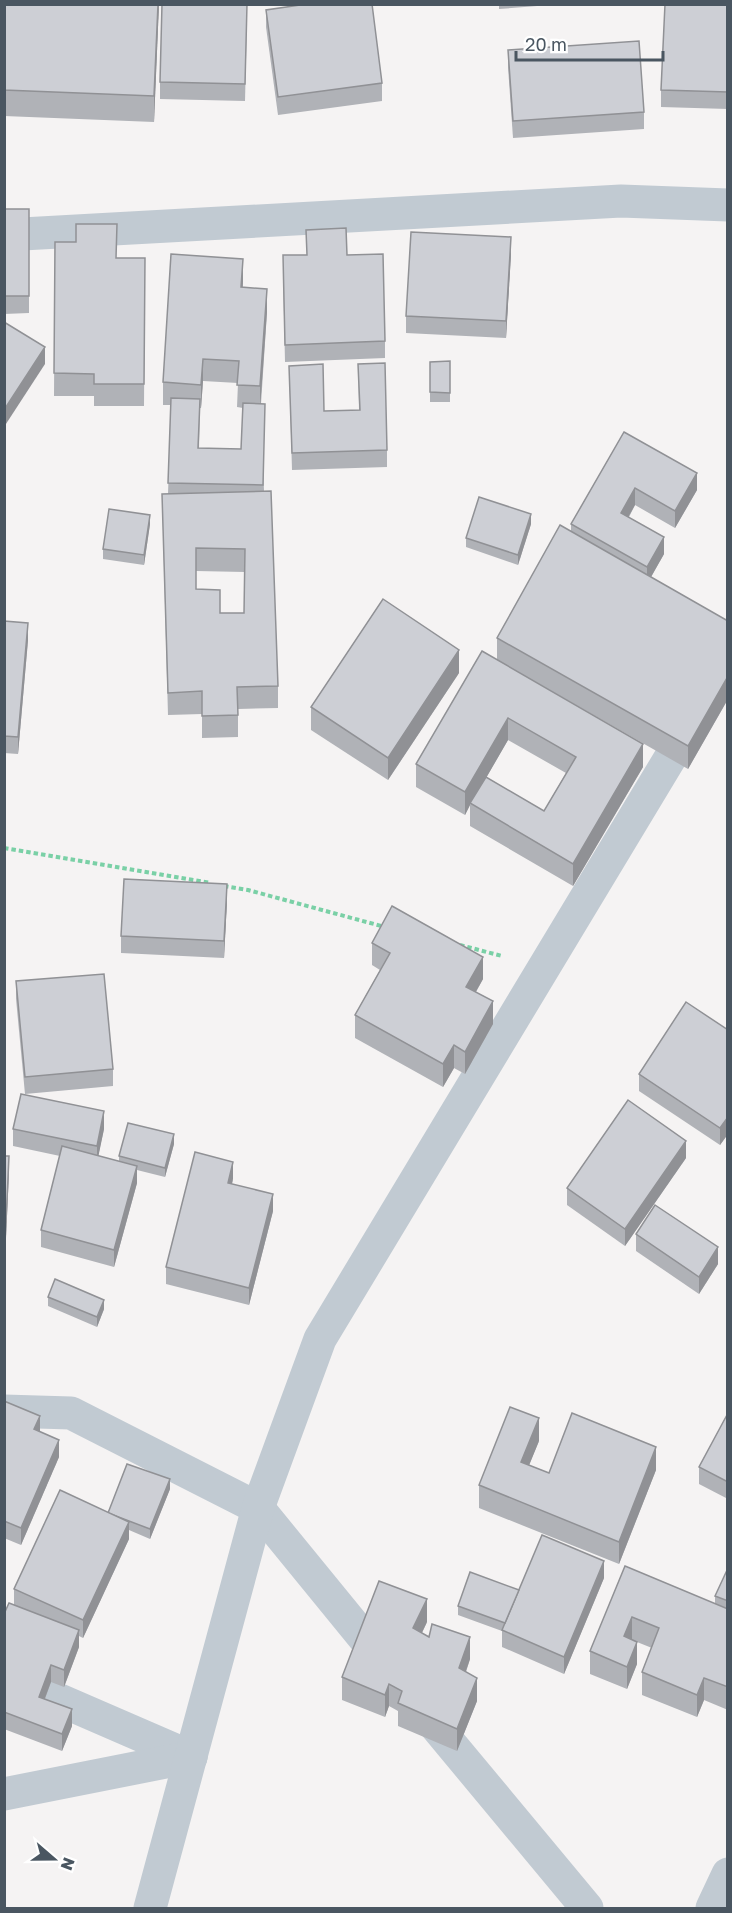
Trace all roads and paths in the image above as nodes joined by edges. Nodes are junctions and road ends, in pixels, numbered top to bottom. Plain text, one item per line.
1 (728, 205) edge
2 (4, 235) edge
3 (728, 662) edge
4 (4, 848) edge
5 (392, 929) edge
6 (458, 945) edge
7 (544, 966) junction
8 (4, 1411) edge
9 (258, 1508) junction
10 (4, 1676) edge
11 (191, 1757) junction
12 (4, 1794) edge
13 (728, 1874) edge
14 (150, 1908) edge
15 (587, 1908) edge
16 (712, 1908) edge

1 - 2 street
3 - 7 street
4 - 5 path
6 - 7 path
7 - 9 street
8 - 9 street
9 - 11 street
9 - 15 street
10 - 11 street
11 - 12 street
11 - 14 street
13 - 16 street

